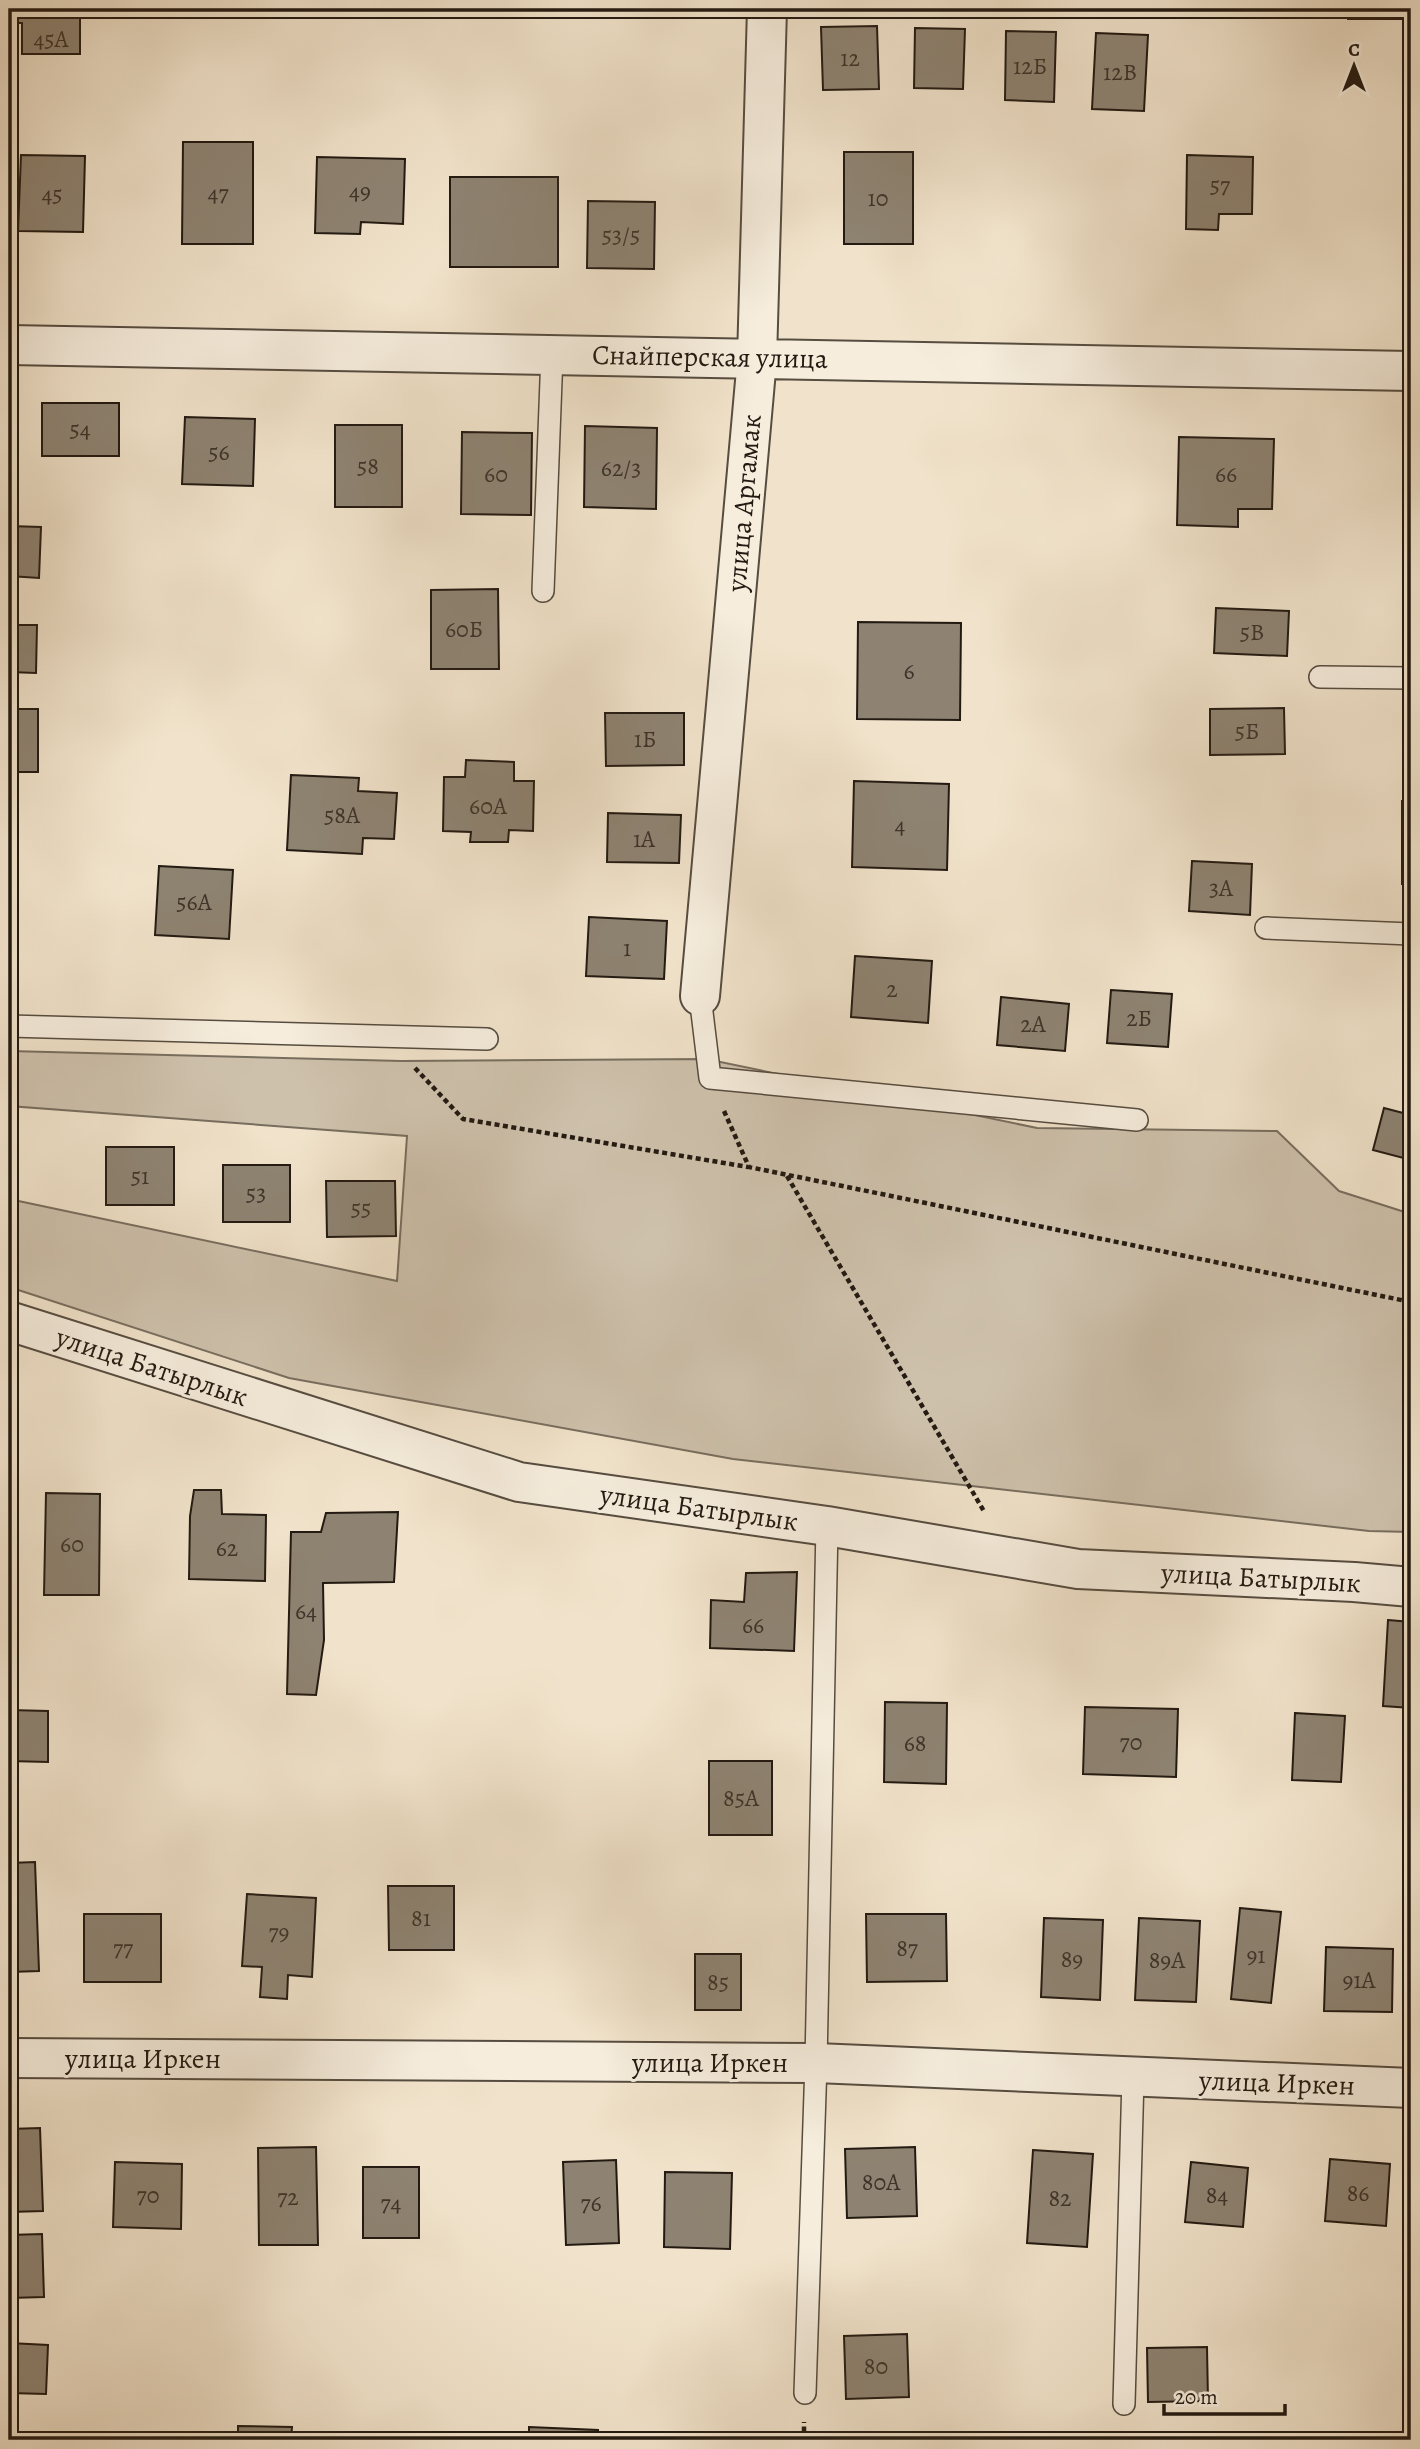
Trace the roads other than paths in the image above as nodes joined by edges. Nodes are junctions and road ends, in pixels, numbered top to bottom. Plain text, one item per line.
1 (767, 9) edge
2 (9, 345) edge
3 (552, 354) junction
4 (757, 359) junction
5 (1411, 371) edge
6 (543, 591) dead end
7 (1320, 677) dead end
8 (1411, 678) edge
9 (1266, 928) dead end
10 (1411, 934) edge
11 (700, 996) joint
12 (9, 1026) edge
13 (487, 1039) dead end
14 (1137, 1120) dead end
15 (9, 1321) edge
16 (827, 1526) junction
17 (1411, 1587) edge
18 (9, 2058) edge
19 (816, 2063) junction
20 (1133, 2077) junction
21 (1411, 2088) edge
22 (805, 2393) dead end
23 (1124, 2404) dead end

1 - 4 street, улица Аргамак
2 - 3 street, Снайперская улица
3 - 4 street, Снайперская улица
3 - 6 lane
4 - 5 street, Снайперская улица
4 - 11 street, улица Аргамак
7 - 8 lane
9 - 10 lane
11 - 14 lane
12 - 13 lane
15 - 16 street, улица Батырлык
16 - 17 street, улица Батырлык
16 - 19 lane
18 - 19 street, улица Иркен
19 - 20 street, улица Иркен
19 - 22 lane
20 - 21 street, улица Иркен
20 - 23 lane

